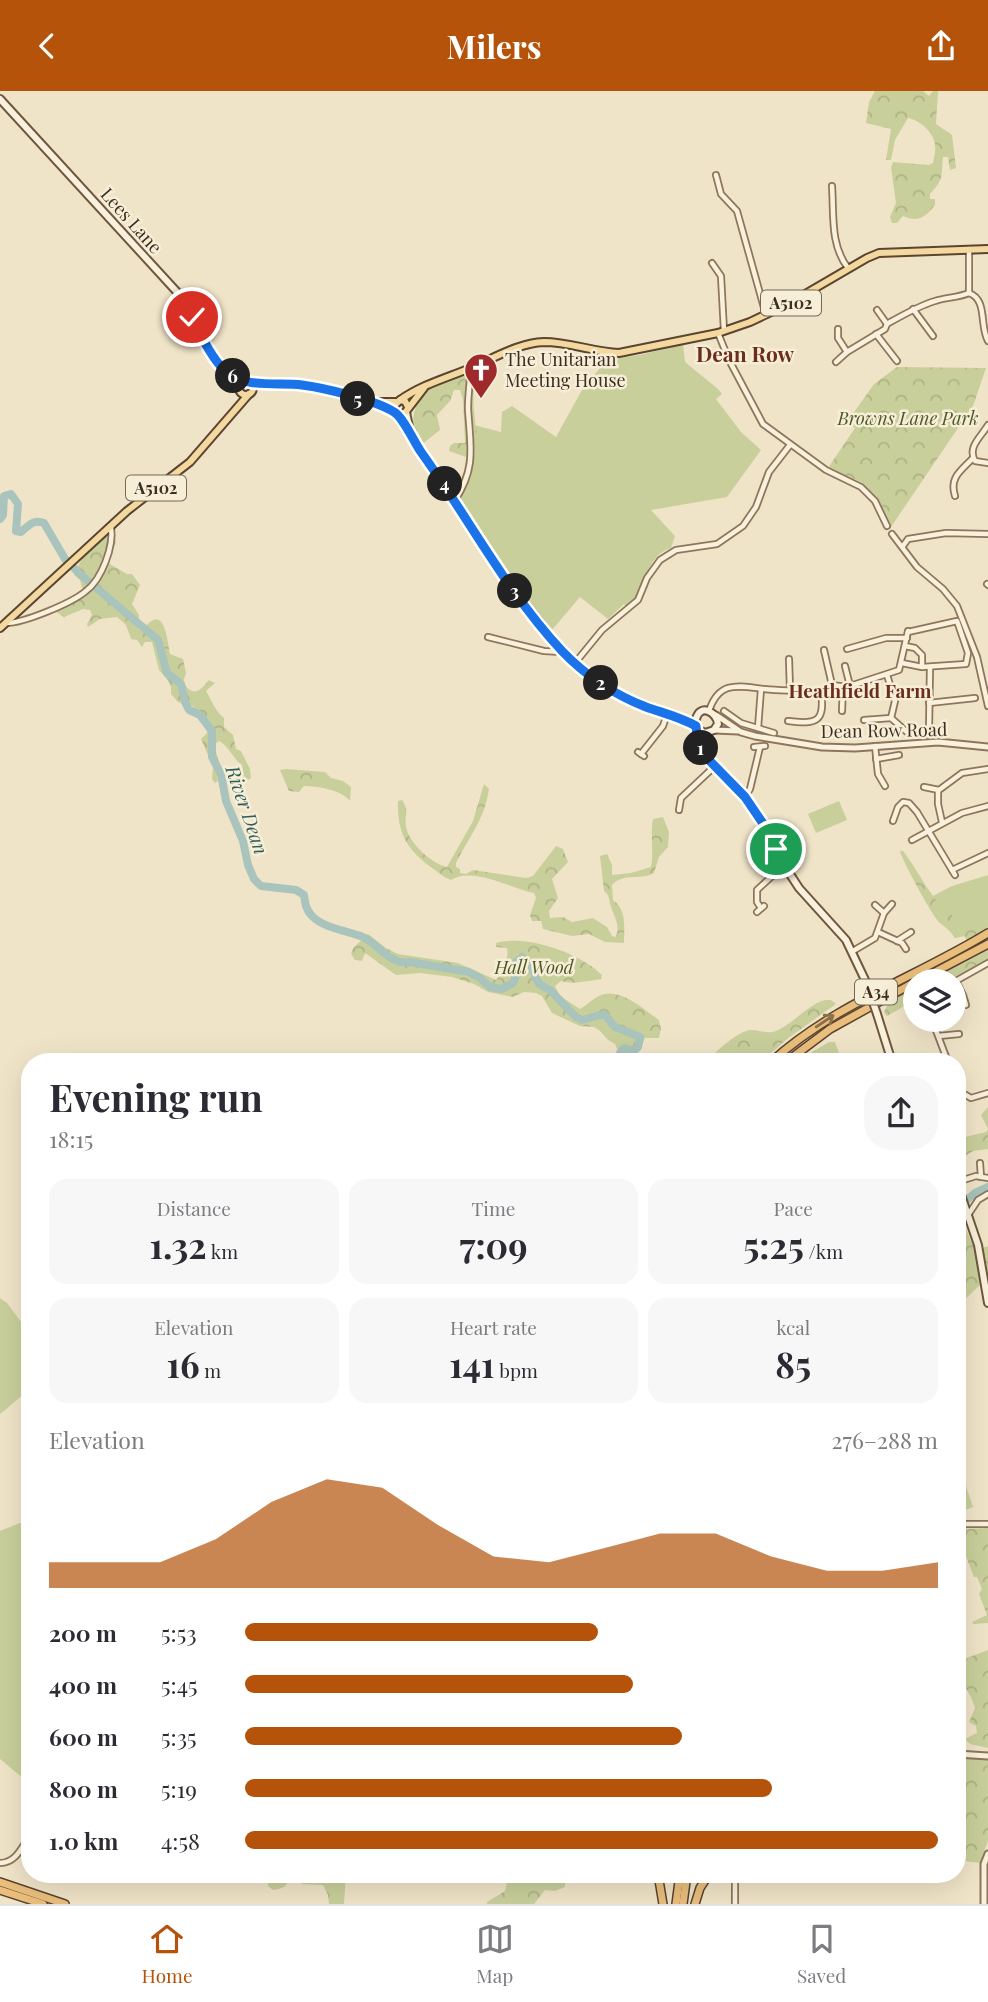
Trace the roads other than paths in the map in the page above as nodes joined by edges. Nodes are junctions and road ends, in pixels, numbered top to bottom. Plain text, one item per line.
1 (0, 99) edge
2 (716, 175) dead end
3 (832, 186) dead end
4 (969, 249) junction
5 (988, 249) edge
6 (712, 263) dead end
7 (848, 268) junction
8 (969, 293) junction
9 (913, 309) junction
10 (877, 310) dead end
11 (766, 315) junction
12 (887, 324) junction
13 (838, 329) dead end
14 (721, 332) junction
15 (876, 334) junction
16 (933, 336) dead end
17 (988, 341) edge
18 (847, 352) junction
19 (897, 361) dead end
20 (836, 362) dead end
21 (471, 368) junction
22 (227, 372) junction
23 (434, 380) junction
24 (248, 382) junction
25 (272, 384) junction
26 (239, 388) junction
27 (250, 393) junction
28 (398, 401) junction
29 (369, 402) junction
30 (407, 410) junction
31 (232, 413) junction
32 (396, 413) junction
33 (988, 425) edge
34 (411, 437) junction
35 (790, 445) junction
36 (973, 458) junction
37 (988, 463) edge
38 (946, 492) dead end
39 (455, 500) junction
40 (111, 526) junction
41 (887, 526) dead end
42 (892, 534) dead end
43 (988, 534) edge
44 (903, 545) junction
45 (3, 625) edge
46 (907, 634) junction
47 (488, 637) dead end
48 (905, 646) junction
49 (847, 649) dead end
50 (824, 650) dead end
51 (563, 652) junction
52 (789, 659) dead end
53 (575, 663) junction
54 (902, 663) junction
55 (845, 666) dead end
56 (922, 667) junction
57 (930, 667) junction
58 (887, 675) junction
59 (832, 685) junction
60 (850, 686) junction
61 (843, 687) junction
62 (761, 689) junction
63 (790, 690) junction
64 (821, 691) junction
65 (895, 696) junction
66 (918, 696) dead end
67 (975, 698) dead end
68 (929, 703) junction
69 (988, 706) edge
70 (709, 711) junction
71 (724, 711) dead end
72 (842, 711) dead end
73 (699, 713) junction
74 (667, 714) junction
75 (716, 715) junction
76 (676, 716) junction
77 (891, 718) junction
78 (864, 720) dead end
79 (788, 721) dead end
80 (696, 727) junction
81 (758, 728) junction
82 (712, 732) junction
83 (741, 732) junction
84 (774, 733) dead end
85 (875, 746) junction
86 (760, 747) dead end
87 (988, 747) edge
88 (702, 752) junction
89 (641, 754) dead end
90 (899, 755) dead end
91 (876, 759) junction
92 (715, 766) junction
93 (988, 769) edge
94 (885, 786) dead end
95 (924, 787) dead end
96 (938, 790) junction
97 (745, 797) junction
98 (988, 806) edge
99 (679, 810) dead end
100 (893, 821) dead end
101 (942, 822) junction
102 (927, 830) junction
103 (912, 839) dead end
104 (988, 853) edge
105 (784, 865) junction
106 (892, 904) dead end
107 (875, 905) dead end
108 (761, 909) dead end
109 (884, 913) junction
110 (878, 932) junction
111 (911, 932) dead end
112 (988, 933) edge
113 (897, 941) junction
114 (988, 944) edge
115 (906, 949) dead end
116 (853, 951) junction
117 (988, 963) edge
118 (941, 969) edge
119 (966, 975) edge
120 (903, 989) edge
121 (937, 1032) edge
122 (959, 1034) dead end
123 (939, 1037) junction
124 (782, 1053) edge
125 (799, 1053) edge
126 (889, 1053) edge
127 (945, 1053) edge
128 (988, 1093) edge
129 (966, 1095) edge
130 (980, 1163) dead end
131 (982, 1177) junction
132 (966, 1178) edge
133 (988, 1178) edge
134 (988, 1194) edge
135 (966, 1210) edge
136 (968, 1214) junction
137 (986, 1281) edge
138 (988, 1303) edge
139 (966, 1524) edge
140 (988, 1524) edge
141 (966, 1755) edge
142 (988, 1756) edge
143 (21, 1849) edge
144 (988, 1854) edge
145 (0, 1863) edge
146 (0, 1882) edge
147 (660, 1883) edge
148 (679, 1883) edge
149 (686, 1883) edge
150 (703, 1883) edge
151 (735, 1883) edge
152 (0, 1890) edge
153 (43, 1904) edge
154 (65, 1904) edge
155 (663, 1904) edge
156 (676, 1904) edge
157 (683, 1904) edge
158 (695, 1904) edge
159 (735, 1904) edge
160 (984, 1904) edge

1 - 22 main road, Lees Lane
2 - 11 street
3 - 7 street
4 - 5 main road, A5102
4 - 7 main road, A5102
4 - 8 street
6 - 14 street
7 - 11 main road, A5102
8 - 9 street
8 - 17 street
9 - 12 street
9 - 16 street
10 - 12 street
11 - 14 main road, A5102
12 - 15 street
13 - 18 street
14 - 21 main road, A5102
14 - 35 street
15 - 18 street
15 - 19 street
18 - 20 street
21 - 23 main road, A5102
21 - 39 street
22 - 24 main road, Lees Lane
22 - 26 main road, Lees Lane
23 - 28 main road, A5102
23 - 30 main road, A5102
24 - 25 main road, A5102
24 - 26 main road
24 - 27 main road
25 - 27 main road, A5102
25 - 29 main road, A5102
26 - 27 main road
26 - 31 main road, A5102
27 - 31 main road, A5102
28 - 29 main road, A5102
28 - 30 main road
28 - 32 main road
29 - 32 main road, A5102
30 - 32 main road
30 - 34 main road
31 - 40 main road, A5102
32 - 34 main road
33 - 36 street
34 - 39 main road
35 - 41 street
35 - 53 street
36 - 37 street
36 - 38 street
39 - 51 main road
40 - 45 main road, A5102
40 - 45 street
42 - 44 street
43 - 44 street
44 - 69 street
46 - 48 street
46 - 49 street
46 - 57 street
47 - 51 street
48 - 54 street
48 - 56 street
50 - 59 street
51 - 53 main road
52 - 63 street
53 - 74 main road
54 - 56 street
54 - 58 street
55 - 60 street
56 - 57 street
57 - 68 street
58 - 60 street
58 - 65 street
59 - 61 street
59 - 64 street
60 - 61 street
61 - 72 street
62 - 63 street
62 - 70 street
62 - 81 street
63 - 64 street
64 - 79 street
65 - 66 street
65 - 77 street
67 - 68 street
68 - 77 street
70 - 73 main road
70 - 75 main road
71 - 81 street
73 - 76 main road
73 - 80 main road
74 - 76 main road
74 - 89 street
75 - 82 main road
75 - 83 street, Dean Row Road
76 - 80 main road
77 - 78 street
80 - 82 main road
80 - 88 main road
81 - 84 street
82 - 83 street, Dean Row Road
82 - 88 main road
83 - 85 street, Dean Row Road
85 - 87 street, Dean Row Road
85 - 91 street
86 - 97 street
88 - 92 main road
90 - 91 street
91 - 94 street
92 - 97 main road
92 - 99 street
93 - 96 street
95 - 96 street
96 - 101 street
97 - 105 main road
98 - 101 street
100 - 102 street
101 - 102 street
102 - 103 street
102 - 104 street
105 - 108 street
105 - 116 main road
106 - 109 street
107 - 109 street
109 - 110 street
110 - 113 street
110 - 116 street
111 - 113 street
124 -> 112 highway, A34
113 - 115 street
114 - 118 highway, A34
116 - 126 main road, bridge
117 - 119 street
120 - 125 highway, A34
121 - 123 street
122 - 123 street
123 - 127 street
128 - 129 street
130 - 131 street
131 - 132 street
131 - 133 street
134 - 136 street
135 - 136 main road
136 - 137 main road
137 - 138 main road
139 - 140 street
141 - 142 street
143 - 145 street
144 - 160 street
146 - 154 highway
147 - 155 highway
148 - 156 highway
149 - 157 highway
150 - 158 highway
151 - 159 street
152 - 153 highway

